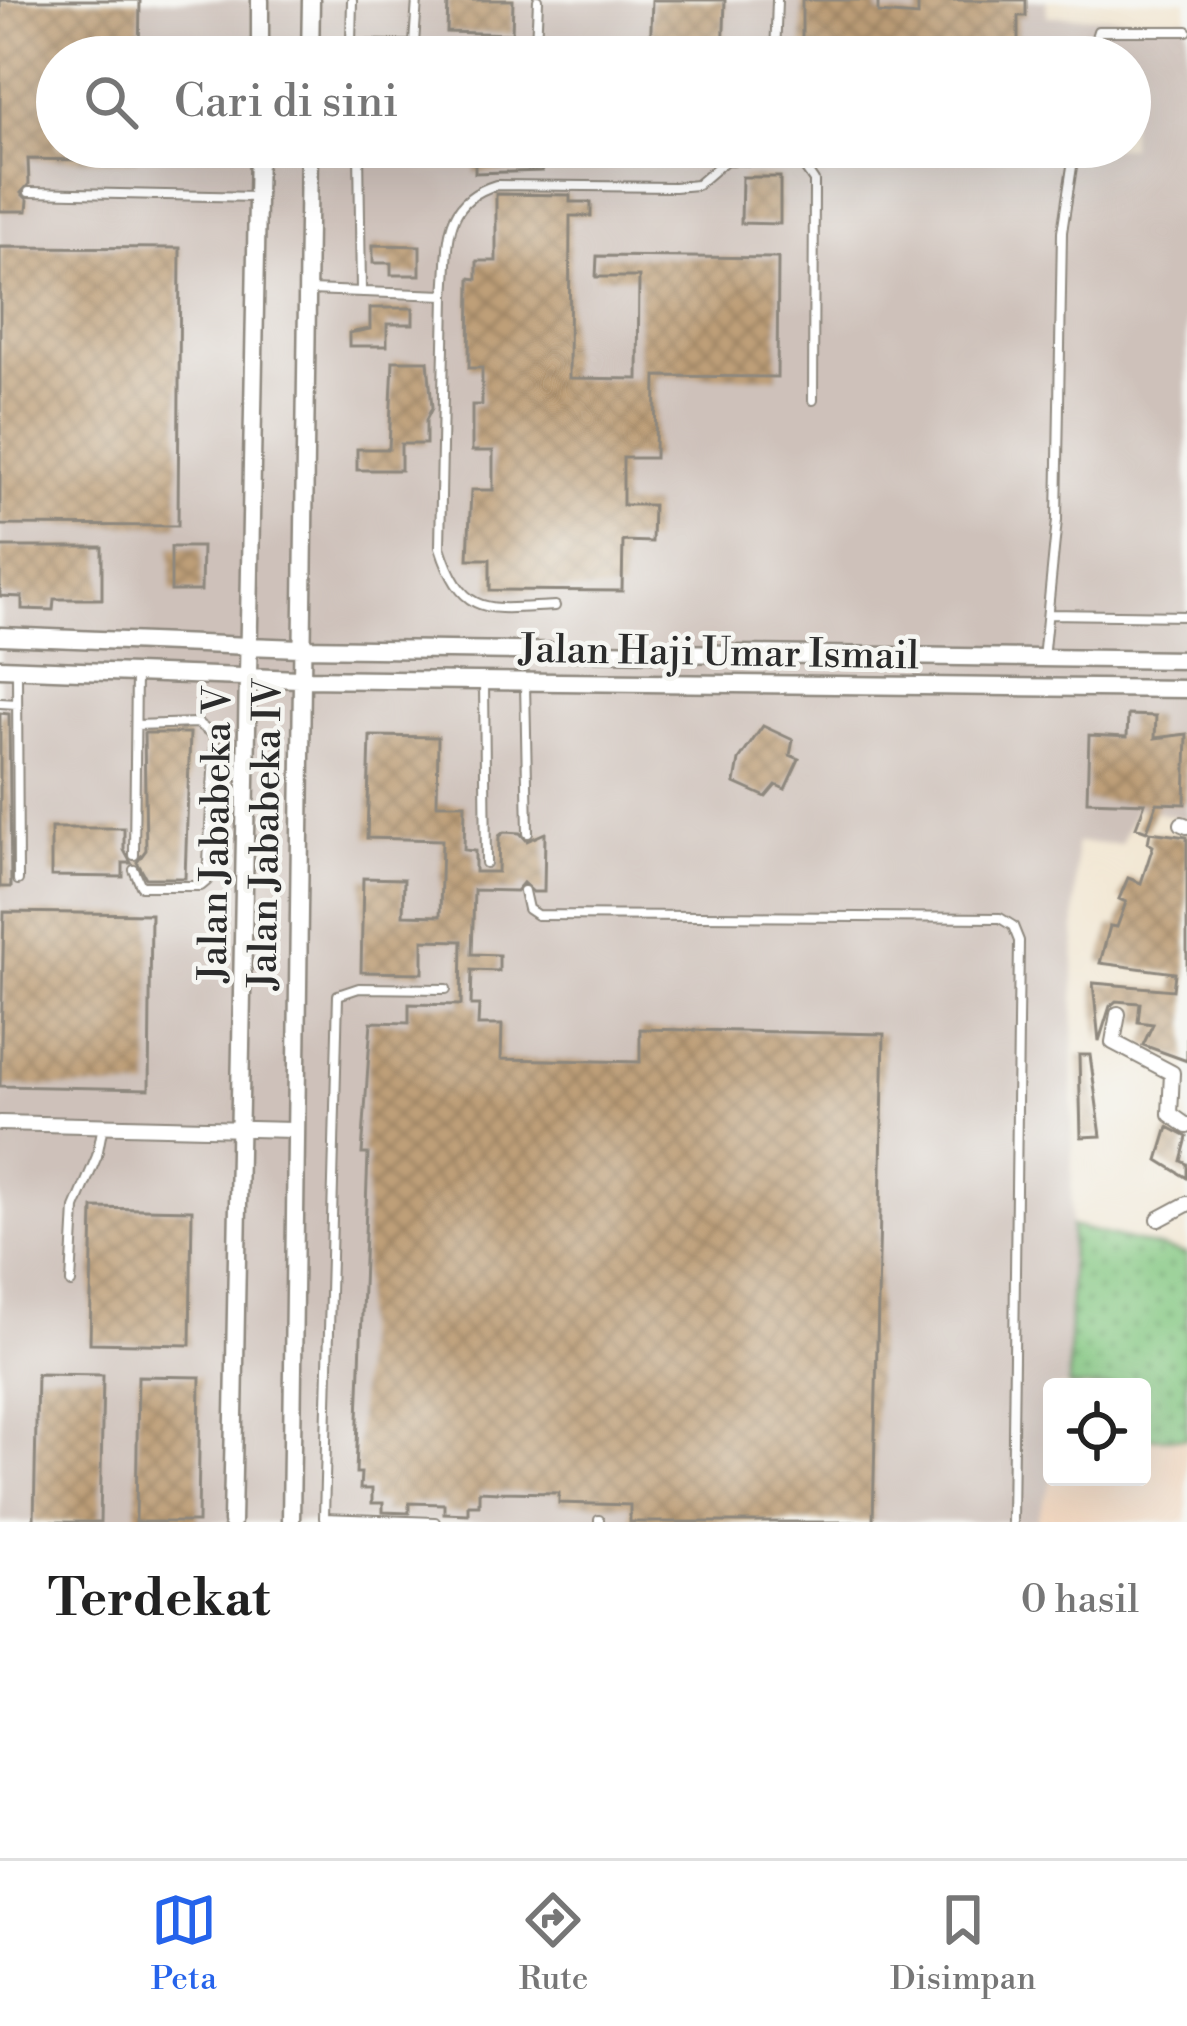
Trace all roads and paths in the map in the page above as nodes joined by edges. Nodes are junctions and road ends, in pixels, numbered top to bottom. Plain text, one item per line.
1 (260, 0) edge
2 (311, 0) edge
3 (352, 0) edge
4 (417, 0) edge
5 (538, 0) edge
6 (777, 0) edge
7 (1187, 31) edge
8 (260, 36) edge
9 (310, 36) edge
10 (352, 36) edge
11 (415, 36) edge
12 (536, 36) edge
13 (776, 36) edge
14 (1096, 36) edge
15 (258, 168) edge
16 (308, 168) edge
17 (359, 168) edge
18 (717, 168) edge
19 (811, 168) edge
20 (1072, 168) edge
21 (29, 192) dead end
22 (258, 197) junction
23 (306, 290) junction
24 (361, 290) junction
25 (445, 295) junction
26 (813, 400) dead end
27 (555, 606) dead end
28 (1048, 614) junction
29 (1187, 616) edge
30 (0, 636) edge
31 (252, 645) junction
32 (300, 648) junction
33 (1043, 658) junction
34 (1187, 660) edge
35 (9, 668) edge
36 (136, 672) junction
37 (251, 676) junction
38 (299, 679) junction
39 (484, 681) junction
40 (525, 682) junction
41 (1187, 689) edge
42 (0, 703) edge
43 (17, 704) junction
44 (136, 724) junction
45 (528, 833) dead end
46 (134, 855) dead end
47 (486, 863) dead end
48 (134, 870) dead end
49 (18, 880) dead end
50 (524, 891) dead end
51 (446, 989) dead end
52 (1118, 1013) dead end
53 (0, 1123) edge
54 (103, 1126) junction
55 (1187, 1126) edge
56 (241, 1129) junction
57 (293, 1130) junction
58 (1187, 1204) edge
59 (1160, 1219) dead end
60 (71, 1283) dead end
61 (324, 1520) edge
62 (232, 1522) edge
63 (291, 1522) edge
64 (435, 1522) edge
65 (1012, 1522) edge

1 - 8 street
2 - 9 street
3 - 10 lane
4 - 11 lane
5 - 12 lane
6 - 13 lane
7 - 14 lane
15 - 22 street, Jalan Jababeka V
16 - 23 street, Jalan Jababeka IV
17 - 24 lane
18 - 25 lane
19 - 26 lane
20 - 28 lane
21 - 22 lane
22 - 31 street, Jalan Jababeka V
23 - 24 lane
23 - 32 street, Jalan Jababeka IV
24 - 25 lane
25 - 27 lane
28 - 29 lane
28 - 33 lane
30 - 31 street, Jalan Haji Umar Ismail
31 - 32 street, Jalan Haji Umar Ismail
31 - 37 street, Jalan Jababeka V
32 - 33 street, Jalan Haji Umar Ismail
32 - 38 street, Jalan Jababeka IV
33 - 34 street, Jalan Haji Umar Ismail
35 - 36 street, Jalan Haji Umar Ismail
35 - 43 lane
36 - 37 street, Jalan Haji Umar Ismail
36 - 44 lane
37 - 38 street, Jalan Haji Umar Ismail
37 - 56 street, Jalan Jababeka V
38 - 39 street, Jalan Haji Umar Ismail
38 - 57 street, Jalan Jababeka IV
39 - 40 street, Jalan Haji Umar Ismail
39 - 47 lane
40 - 41 street, Jalan Haji Umar Ismail
40 - 45 lane
42 - 43 lane
43 - 49 lane
44 - 46 lane
44 - 48 lane
50 - 65 lane
51 - 61 lane
52 - 55 street
53 - 54 street
54 - 56 street
54 - 60 lane
56 - 57 street
56 - 62 street, Jalan Jababeka V
57 - 63 street, Jalan Jababeka IV
58 - 59 street
61 - 64 lane

